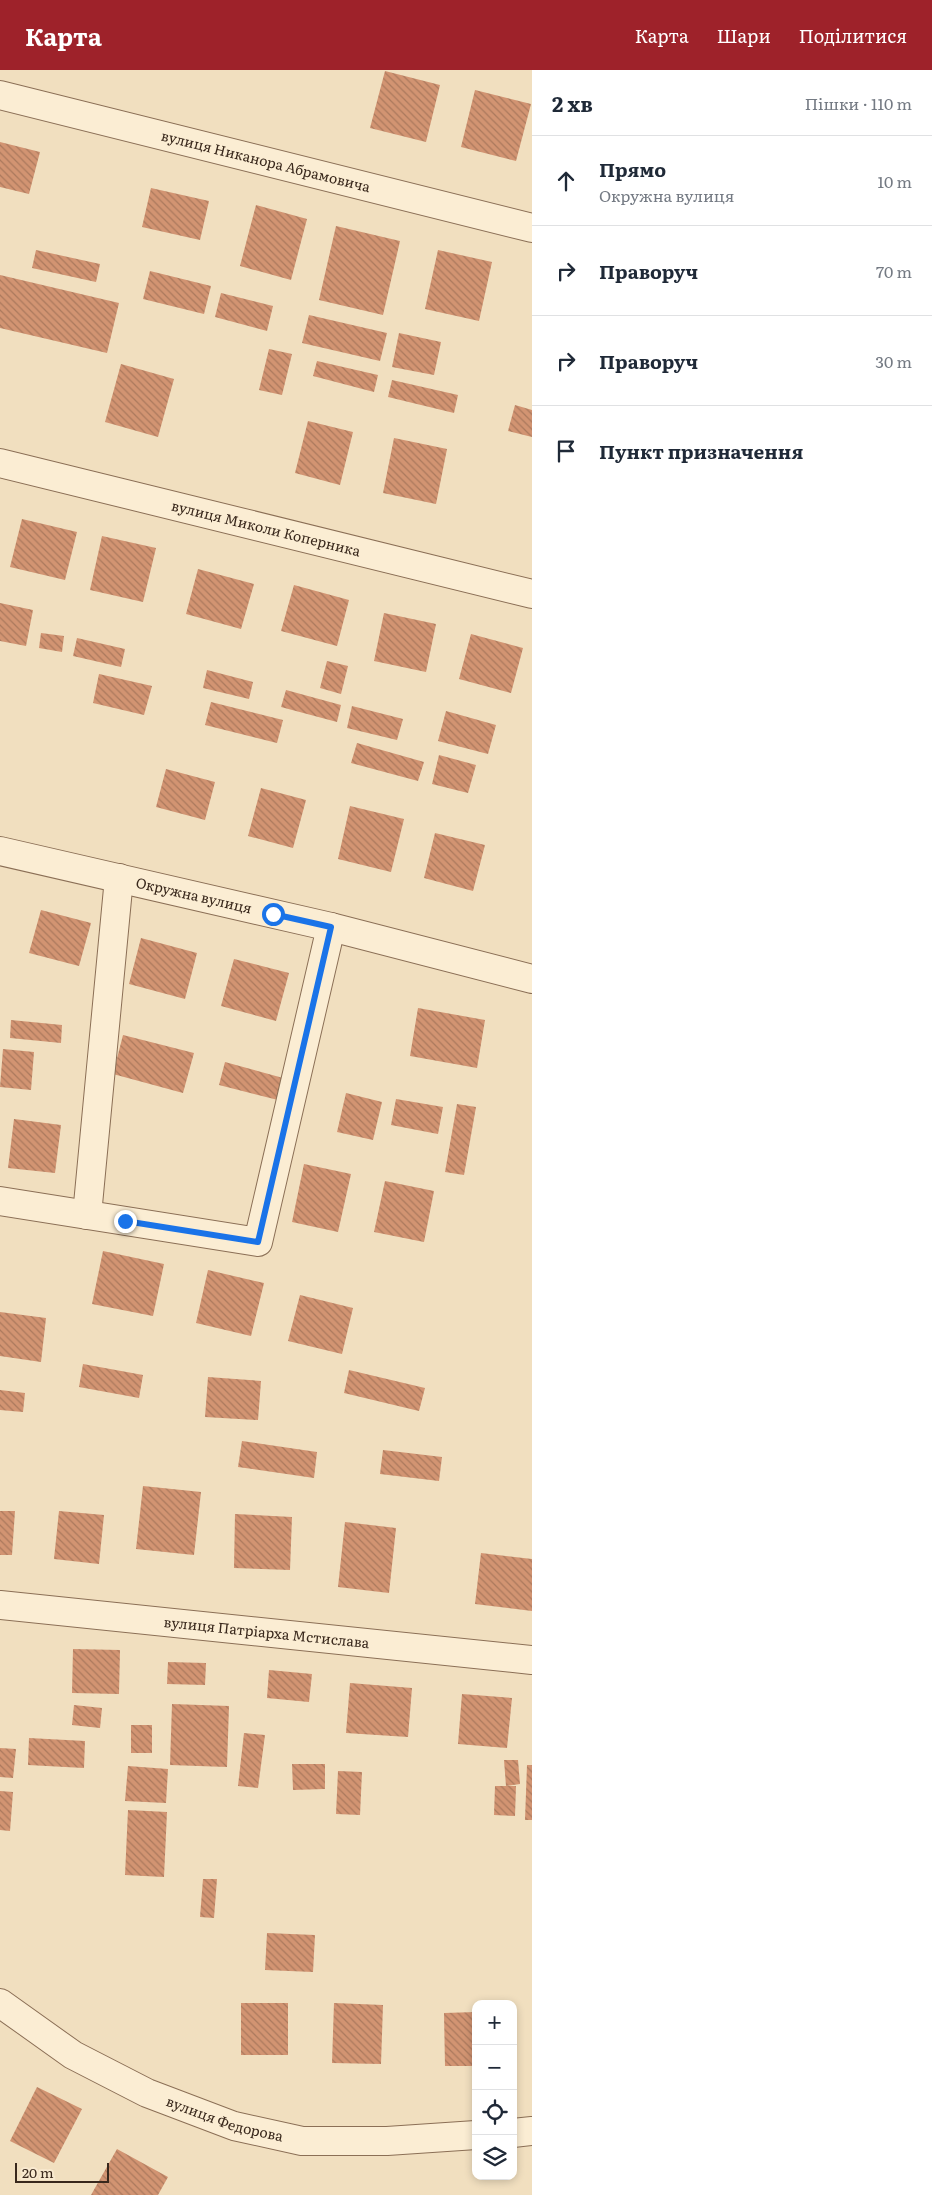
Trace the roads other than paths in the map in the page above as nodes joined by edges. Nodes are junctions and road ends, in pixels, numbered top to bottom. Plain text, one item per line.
1 (0, 95) edge
2 (532, 228) edge
3 (0, 464) edge
4 (532, 594) edge
5 (0, 851) edge
6 (118, 878) junction
7 (331, 927) junction
8 (532, 979) edge
9 (0, 1201) edge
10 (87, 1215) junction
11 (0, 1605) edge
12 (532, 1660) edge
13 (0, 2003) edge
14 (532, 2131) edge
15 (517, 2133) edge
16 (472, 2135) edge

1 - 2 street, вулиця Никанора Абрамовича
3 - 4 street, вулиця Миколи Коперника
5 - 6 street, Окружна вулиця
6 - 7 street, Окружна вулиця
6 - 10 street
7 - 8 street, Окружна вулиця
7 - 10 street
9 - 10 street
11 - 12 street, вулиця Патріарха Мстислава
13 - 16 street, вулиця Федорова
14 - 15 street

